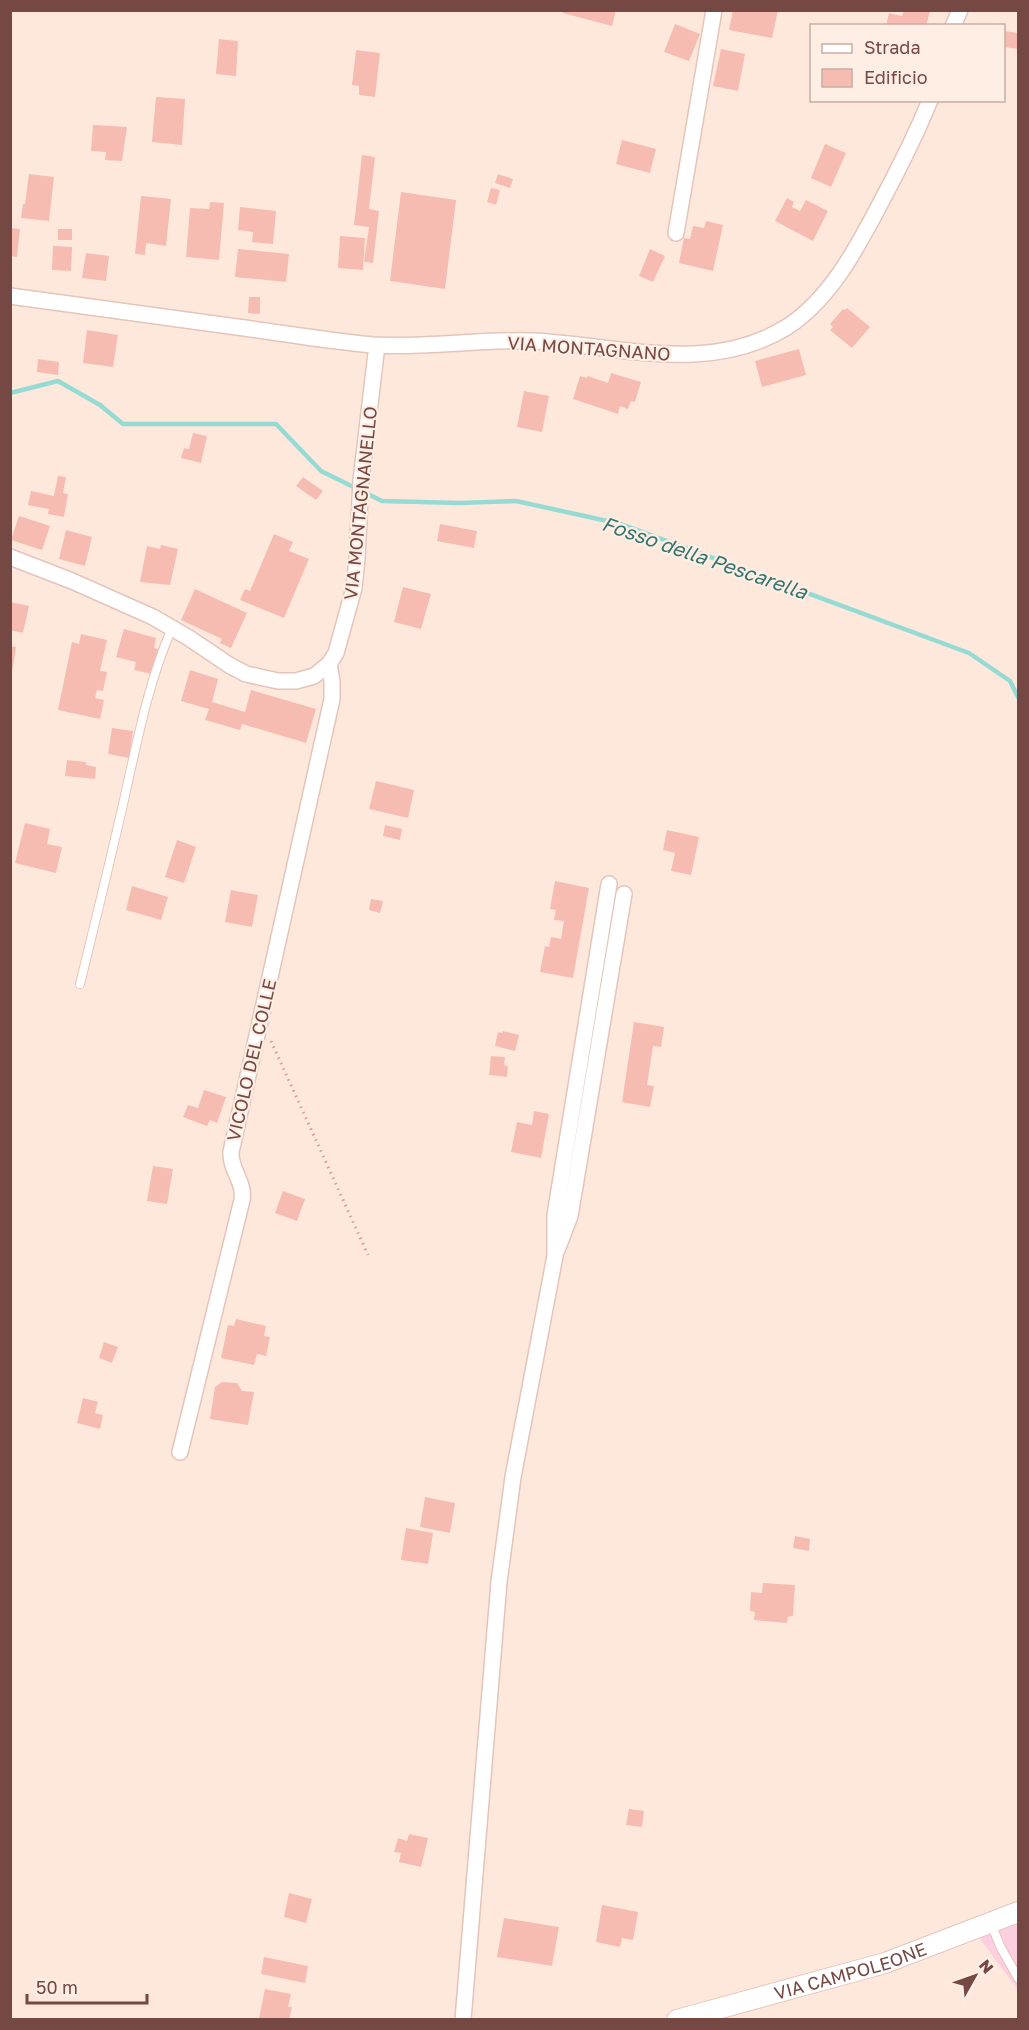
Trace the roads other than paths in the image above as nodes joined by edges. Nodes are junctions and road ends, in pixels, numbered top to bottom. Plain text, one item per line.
1 (714, 10) edge
2 (960, 10) edge
3 (954, 24) edge
4 (929, 102) edge
5 (676, 233) dead end
6 (10, 296) edge
7 (377, 345) junction
8 (10, 557) edge
9 (172, 628) junction
10 (329, 664) junction
11 (609, 884) dead end
12 (624, 894) dead end
13 (80, 984) dead end
14 (555, 1256) junction
15 (180, 1452) dead end
16 (1018, 1912) edge
17 (991, 1922) junction
18 (1018, 1978) edge
19 (463, 2019) edge
20 (677, 2019) edge

1 - 5 street
2 - 3 street
4 - 7 street, VIA MONTAGNANO
6 - 7 street, VIA MONTAGNANO
7 - 10 street, VIA MONTAGNANELLO
8 - 9 street
9 - 10 street
9 - 13 lane
10 - 15 street, VICOLO DEL COLLE
11 - 14 street
12 - 14 street
14 - 19 street
16 - 17 street, VIA CAMPOLEONE
17 - 18 lane
17 - 20 street, VIA CAMPOLEONE

